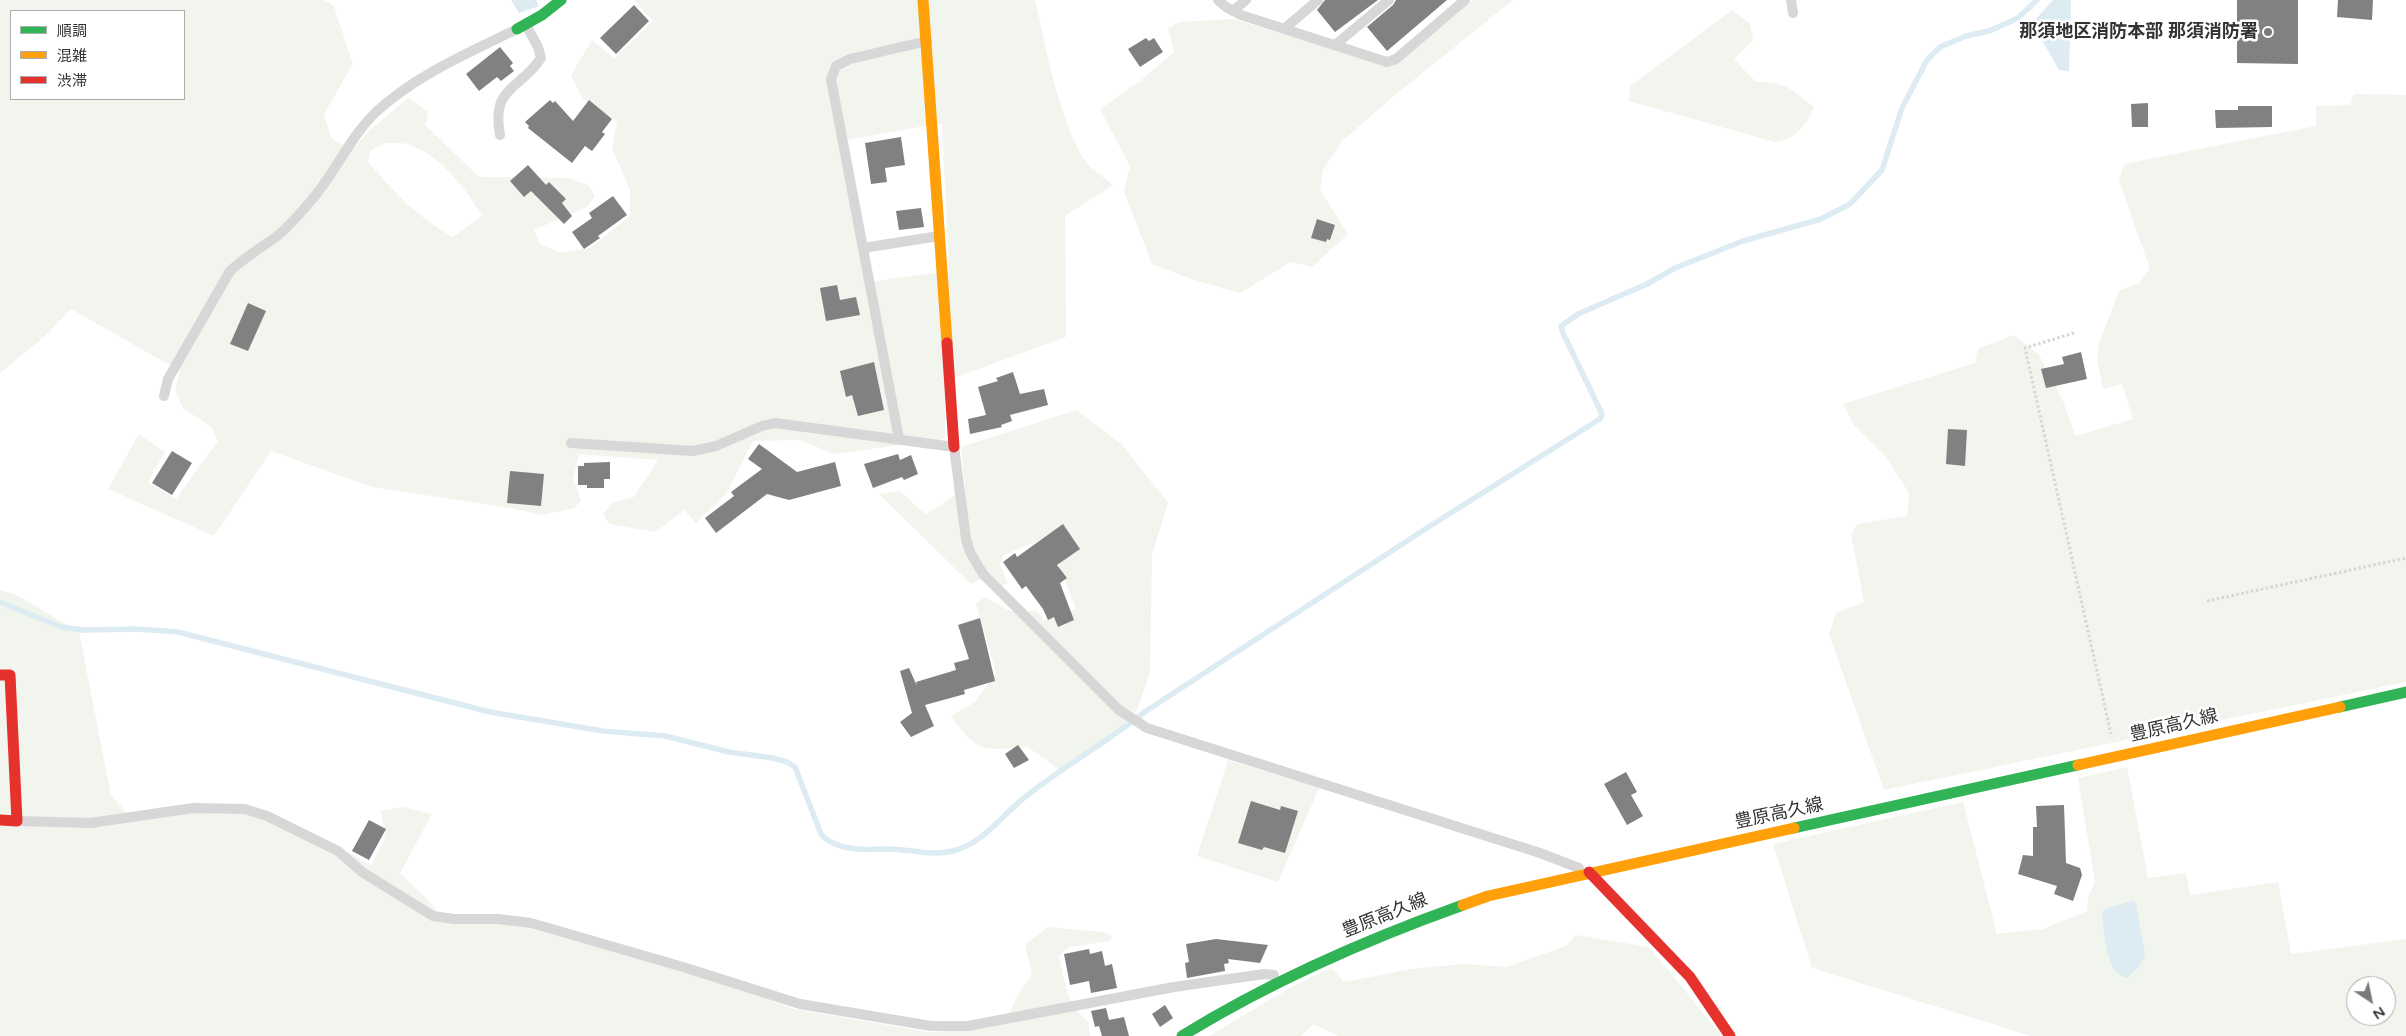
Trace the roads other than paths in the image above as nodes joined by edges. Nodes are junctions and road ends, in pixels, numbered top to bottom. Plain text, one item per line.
1 (923, 0) edge
2 (1218, 0) edge
3 (1246, 0) edge
4 (1318, 0) edge
5 (1389, 0) edge
6 (1465, 0) edge
7 (1791, 0) edge
8 (553, 2) edge
9 (1233, 11) junction
10 (1792, 13) dead end
11 (522, 27) junction
12 (1284, 29) junction
13 (928, 41) junction
14 (1335, 45) junction
15 (500, 135) dead end
16 (940, 236) junction
17 (863, 248) junction
18 (164, 396) dead end
19 (899, 439) junction
20 (571, 443) dead end
21 (954, 447) junction
22 (0, 675) edge
23 (2406, 692) edge
24 (0, 820) edge
25 (18, 821) junction
26 (1589, 872) junction
27 (1286, 976) junction
28 (1182, 1036) edge
29 (1730, 1036) edge

1 - 13 main road
2 - 9 lane
3 - 9 lane
4 - 12 lane
5 - 14 lane
6 - 14 lane
7 - 10 lane
8 - 11 main road
9 - 12 lane
11 - 15 lane
11 - 18 lane
12 - 14 lane
13 - 16 main road
13 - 17 lane
16 - 17 lane
16 - 21 main road
17 - 19 lane
19 - 20 lane
19 - 21 lane
21 - 26 lane
22 - 25 main road
23 - 26 main road, 豊原高久線
24 - 25 main road
25 - 27 lane
26 - 27 main road, 豊原高久線
26 - 29 main road
27 - 28 main road, 豊原高久線

